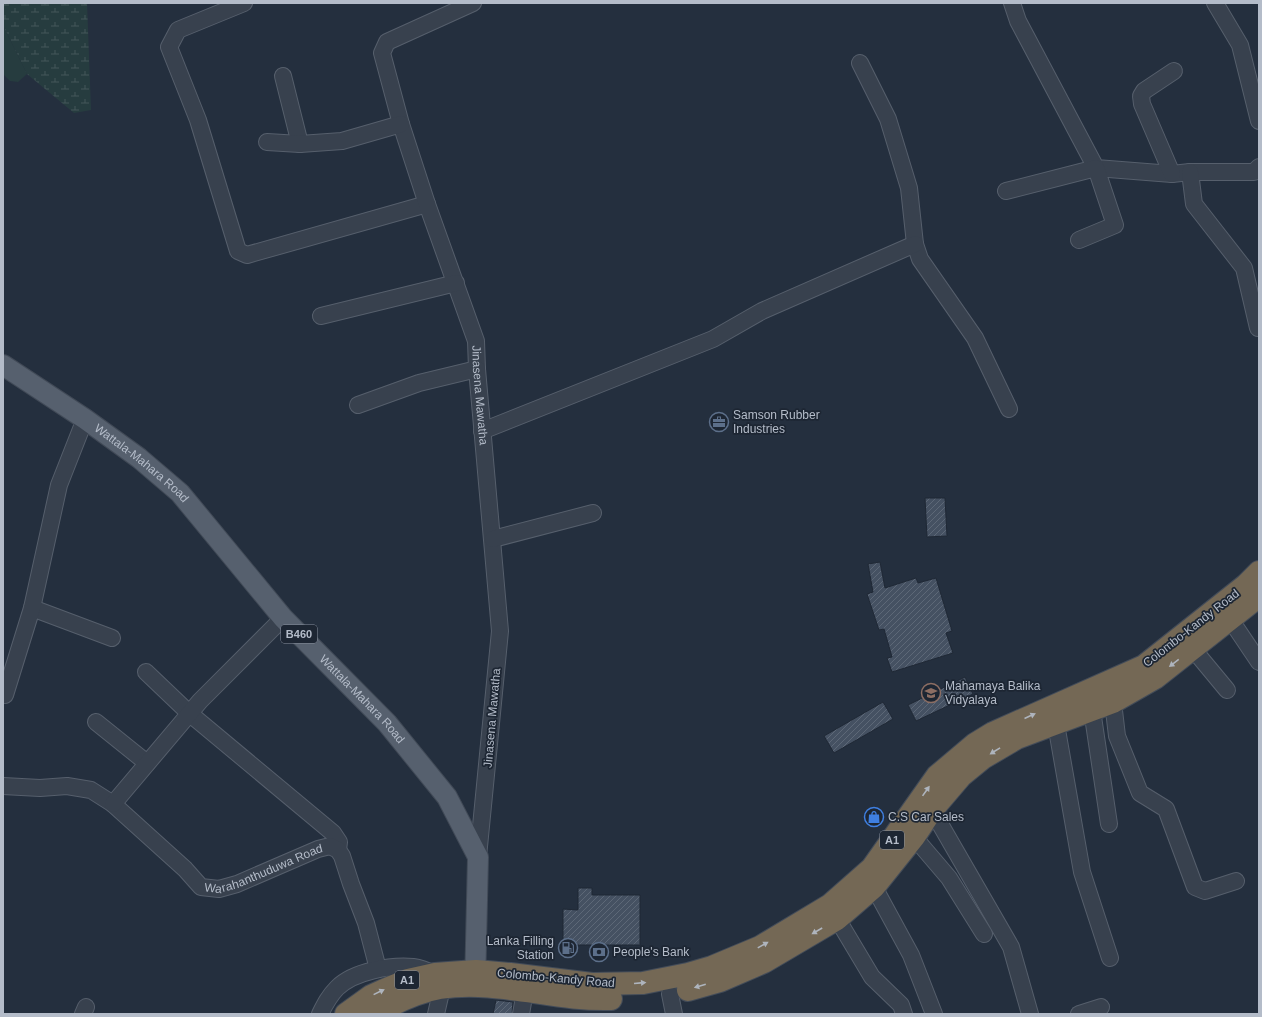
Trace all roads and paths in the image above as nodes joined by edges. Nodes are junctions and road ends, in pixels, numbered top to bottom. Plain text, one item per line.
1 (244, 3) edge
2 (473, 3) edge
3 (1012, 3) edge
4 (1215, 3) edge
5 (860, 63) dead end
6 (1174, 71) dead end
7 (283, 76) dead end
8 (1259, 121) edge
9 (401, 124) junction
10 (267, 142) dead end
11 (300, 144) junction
12 (1259, 167) edge
13 (1096, 168) junction
14 (1190, 172) junction
15 (1172, 174) junction
16 (1006, 191) dead end
17 (427, 204) junction
18 (1079, 240) dead end
19 (915, 244) junction
20 (456, 283) junction
21 (321, 316) dead end
22 (1258, 328) dead end
23 (3, 365) edge
24 (477, 369) junction
25 (358, 405) dead end
26 (1009, 409) dead end
27 (85, 419) junction
28 (482, 431) junction
29 (593, 513) dead end
30 (492, 539) junction
31 (1259, 572) edge
32 (1259, 596) edge
33 (32, 608) junction
34 (1225, 613) junction
35 (283, 618) junction
36 (112, 638) dead end
37 (1193, 648) junction
38 (1259, 662) edge
39 (146, 672) dead end
40 (1227, 690) dead end
41 (5, 695) dead end
42 (1113, 702) junction
43 (1092, 710) junction
44 (189, 713) junction
45 (96, 722) dead end
46 (1056, 724) junction
47 (147, 763) junction
48 (3, 786) edge
49 (113, 804) junction
50 (932, 810) junction
51 (1109, 824) dead end
52 (914, 837) junction
53 (338, 850) junction
54 (478, 857) junction
55 (1236, 881) dead end
56 (874, 887) junction
57 (834, 912) junction
58 (984, 934) dead end
59 (1110, 958) dead end
60 (378, 969) junction
61 (475, 979) junction
62 (438, 981) junction
63 (525, 991) junction
64 (672, 1004) edge
65 (1101, 1007) dead end
66 (320, 1014) edge
67 (346, 1014) edge
68 (375, 1014) edge
69 (436, 1014) edge
70 (521, 1014) edge
71 (904, 1014) edge
72 (934, 1014) edge
73 (1030, 1014) edge
74 (1079, 1014) edge

1 - 17 street
2 - 9 street, Jinasena Mawatha
3 - 13 street
4 - 8 street
5 - 19 street
6 - 15 street
7 - 11 street
9 - 11 street
9 - 17 street, Jinasena Mawatha
10 - 11 street
12 - 14 street
13 - 15 street
13 - 16 street
13 - 18 street
14 - 15 street
14 - 22 street
17 - 20 street, Jinasena Mawatha
19 - 26 street
19 - 28 street
20 - 21 street
20 - 24 street, Jinasena Mawatha
23 - 27 main road, Wattala-Mahara Road / B460
24 - 25 street
24 - 28 street, Jinasena Mawatha
27 - 33 street
27 - 35 main road, Wattala-Mahara Road / B460
28 - 30 street, Jinasena Mawatha
29 - 30 street
30 - 54 street, Jinasena Mawatha
31 - 34 highway, Colombo-Kandy Road / A1
32 - 34 highway, Colombo-Kandy Road / A1
33 - 36 street
33 - 41 street
34 - 37 highway, Colombo-Kandy Road / A1
34 - 38 street
57 -> 34 highway, Colombo-Kandy Road / A1
35 - 44 street
35 - 54 main road, Wattala-Mahara Road / B460
37 - 40 street
37 -> 42 highway, Colombo-Kandy Road / A1
39 - 44 street
42 - 43 highway, Colombo-Kandy Road / A1
42 - 55 street
43 - 46 highway, Colombo-Kandy Road / A1
43 - 51 street
44 - 47 street
44 - 53 street
45 - 47 street
46 -> 50 highway, Colombo-Kandy Road / A1
46 - 59 street
47 - 49 street
48 - 49 street, Warahanthuduwa Road
49 - 53 street, Warahanthuduwa Road
50 - 52 highway, Colombo-Kandy Road / A1
50 - 73 street
52 - 56 highway, Colombo-Kandy Road / A1
52 - 58 street
53 - 60 street, Warahanthuduwa Road
54 - 61 main road, Wattala-Mahara Road / B460
56 - 57 highway, Colombo-Kandy Road / A1
56 - 72 street
61 -> 57 highway, Colombo-Kandy Road / A1
57 -> 64 highway, Colombo-Kandy Road / A1
57 - 71 street
60 - 62 street
60 - 66 street
61 - 62 highway, Colombo-Kandy Road / A1
61 - 63 highway, Colombo-Kandy Road / A1
67 -> 62 highway, Colombo-Kandy Road / A1
62 - 68 highway, Colombo-Kandy Road / A1
62 - 69 street
63 - 64 highway, Colombo-Kandy Road / A1
63 - 70 street
65 - 74 street

